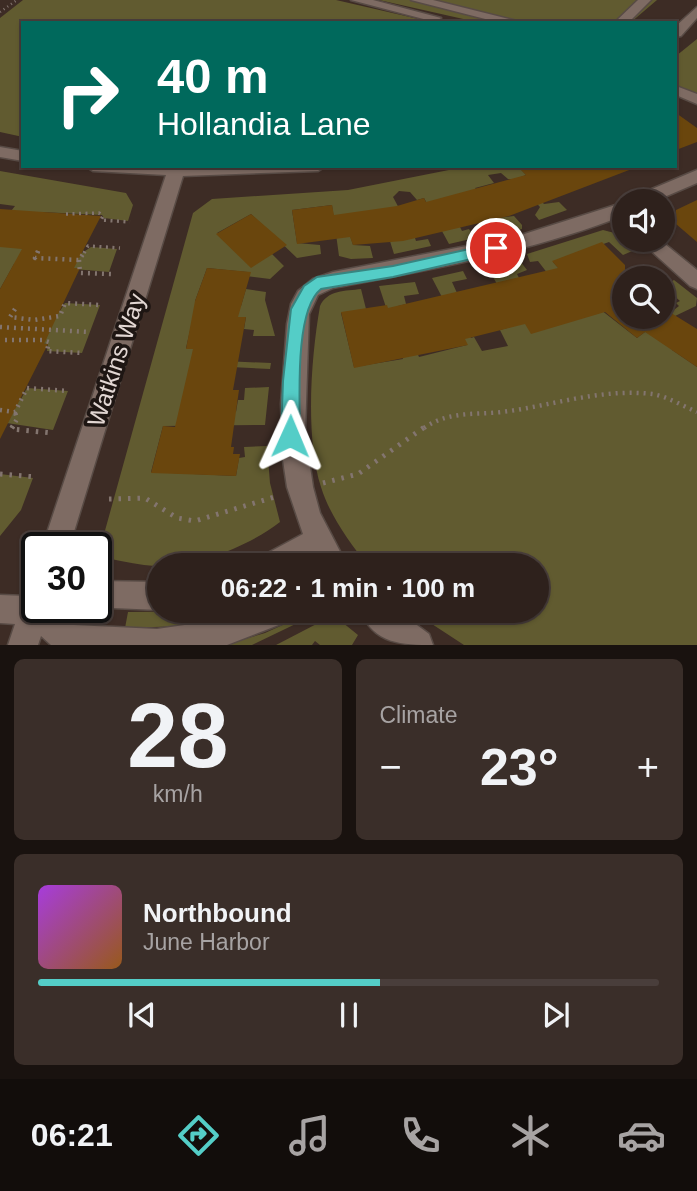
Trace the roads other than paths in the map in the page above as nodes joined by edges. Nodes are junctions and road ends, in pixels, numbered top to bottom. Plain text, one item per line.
1 (357, 0) edge
2 (417, 0) edge
3 (645, 0) edge
4 (697, 11) edge
5 (449, 21) edge
6 (510, 21) edge
7 (622, 21) edge
8 (677, 32) edge
9 (677, 90) edge
10 (677, 100) edge
11 (697, 100) edge
12 (697, 109) edge
13 (0, 152) edge
14 (21, 156) edge
15 (121, 168) edge
16 (271, 168) edge
17 (176, 172) junction
18 (697, 176) edge
19 (667, 189) edge
20 (612, 215) edge
21 (662, 252) edge
22 (697, 281) edge
23 (60, 532) edge
24 (317, 541) junction
25 (296, 553) edge
26 (325, 553) edge
27 (112, 596) edge
28 (147, 596) edge
29 (21, 608) edge
30 (0, 610) edge
31 (32, 623) edge
32 (53, 623) edge
33 (247, 623) edge
34 (390, 623) edge
35 (23, 645) edge
36 (418, 645) edge

1 - 5 street
2 - 6 street
3 - 7 street
4 - 8 street
9 - 11 street
10 - 12 street
13 - 14 street
15 - 17 street
16 - 17 street
17 - 23 street, Watkins Way
18 - 19 street
20 - 24 street
21 - 22 street
24 - 25 street
24 - 26 street
27 - 28 street
29 - 30 street
31 - 35 street
32 - 33 street
34 - 36 street

